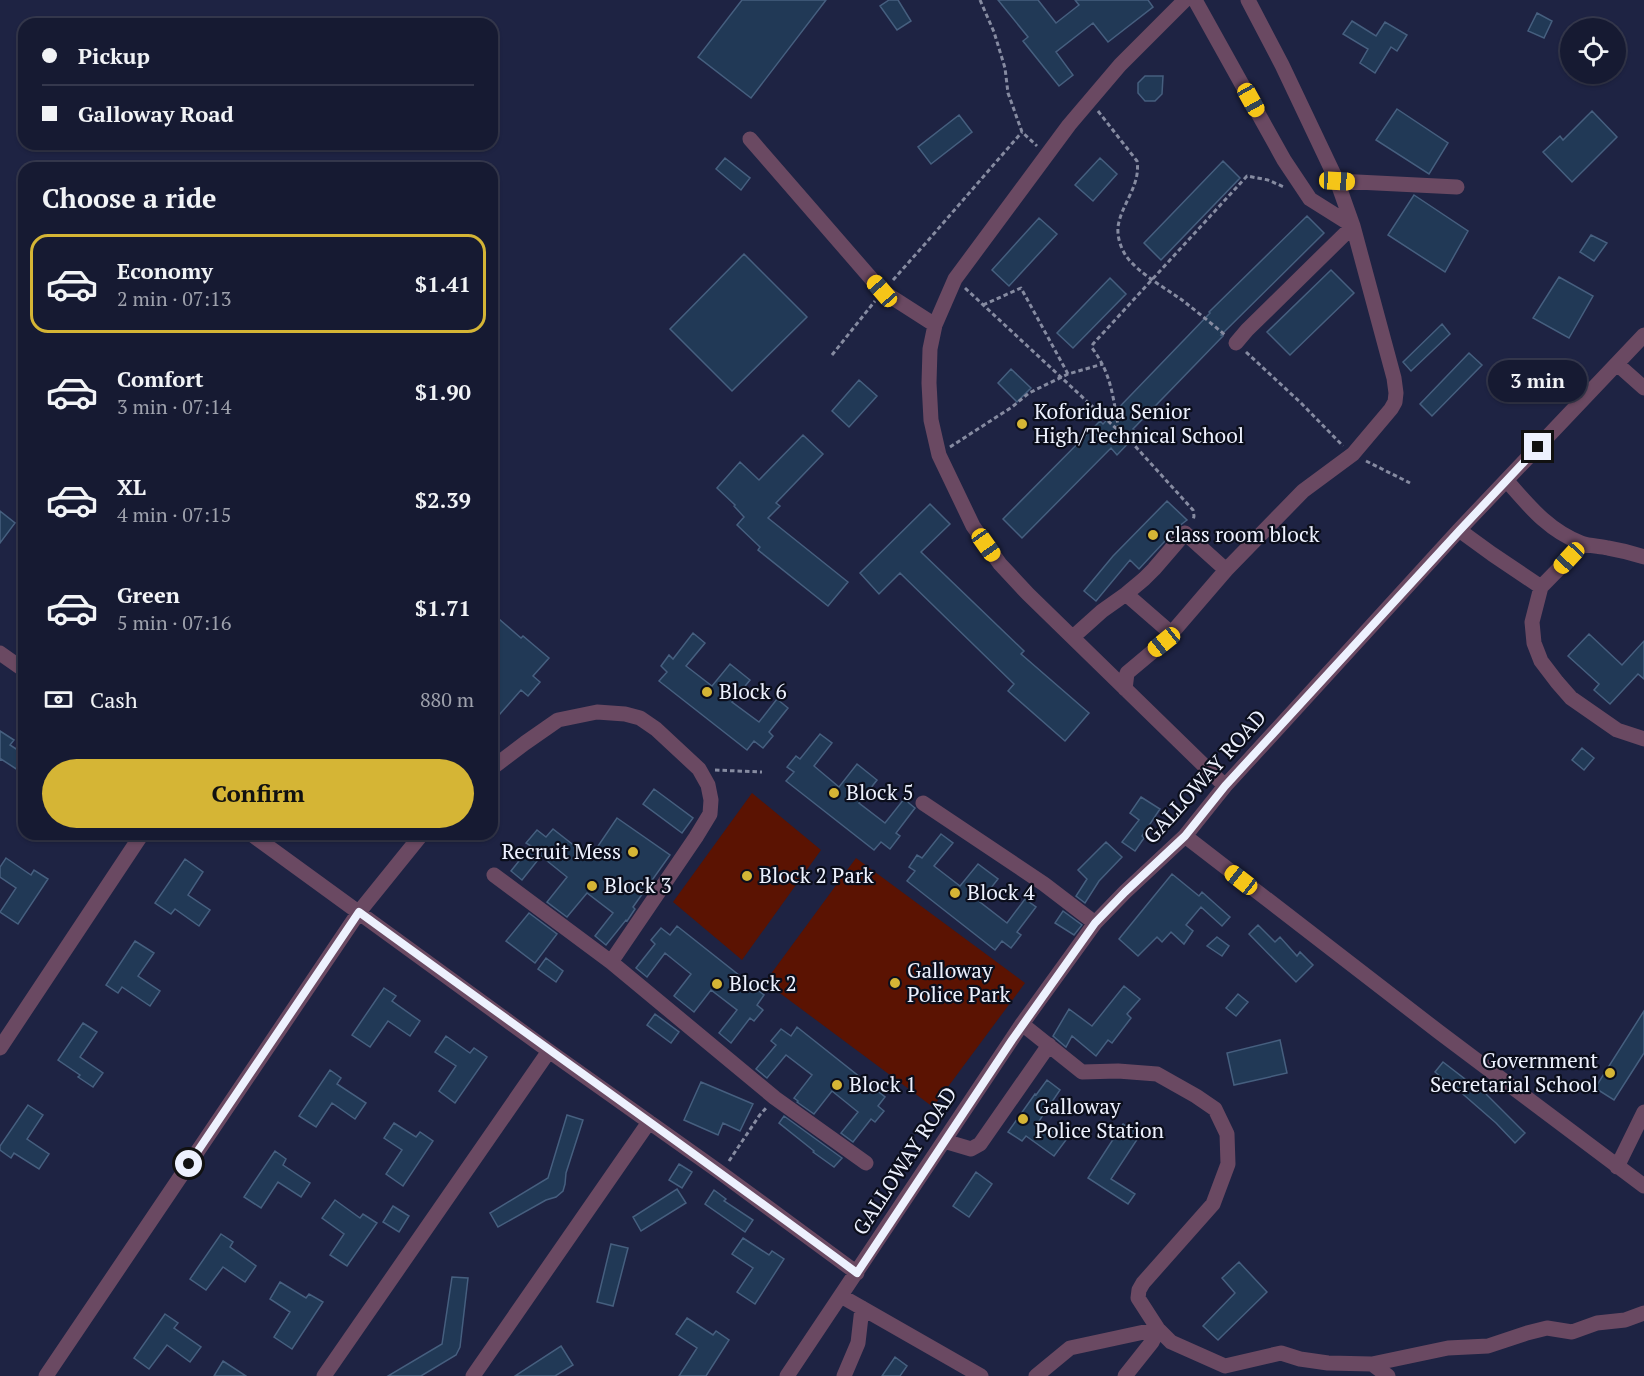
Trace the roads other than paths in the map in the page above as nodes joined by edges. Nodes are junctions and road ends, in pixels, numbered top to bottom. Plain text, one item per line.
1 (1185, 0) edge
2 (1195, 0) edge
3 (1248, 0) edge
4 (750, 139) dead end
5 (1337, 181) junction
6 (1457, 187) dead end
7 (1353, 226) junction
8 (935, 325) junction
9 (1644, 335) edge
10 (1236, 343) road end
11 (1617, 363) junction
12 (1644, 388) edge
13 (1507, 481) junction
14 (1460, 530) junction
15 (1582, 544) junction
16 (1644, 557) edge
17 (1226, 570) junction
18 (1541, 587) junction
19 (1126, 594) junction
20 (1172, 634) junction
21 (1073, 637) junction
22 (0, 653) edge
23 (18, 666) edge
24 (1125, 689) junction
25 (1644, 739) edge
26 (498, 763) edge
27 (1225, 786) junction
28 (923, 803) dead end
29 (1185, 836) junction
30 (138, 840) edge
31 (259, 840) edge
32 (417, 840) edge
33 (494, 875) dead end
34 (359, 912) junction
35 (1095, 923) junction
36 (611, 962) junction
37 (1022, 1024) junction
38 (1049, 1045) junction
39 (0, 1048) edge
40 (549, 1051) junction
41 (1644, 1112) edge
42 (649, 1122) junction
43 (944, 1141) junction
44 (866, 1163) dead end
45 (1617, 1167) junction
46 (1644, 1186) edge
47 (857, 1273) junction
48 (841, 1296) junction
49 (862, 1308) junction
50 (1644, 1313) edge
51 (1158, 1329) junction
52 (1372, 1364) junction
53 (46, 1376) edge
54 (324, 1376) edge
55 (473, 1376) edge
56 (787, 1376) edge
57 (844, 1376) edge
58 (981, 1376) edge
59 (1036, 1376) edge
60 (1125, 1376) edge
61 (1388, 1376) edge

1 - 8 street
2 - 7 street
3 - 5 street
4 - 8 street
5 - 6 street
5 - 7 street
7 - 10 street
7 - 17 street
8 - 21 street
9 - 11 street, GALLOWAY ROAD
11 - 12 street
11 - 13 street, GALLOWAY ROAD
13 - 14 street, GALLOWAY ROAD
13 - 15 street
14 - 18 street
14 - 27 street, GALLOWAY ROAD
15 - 16 street
15 - 18 street
17 - 19 street
17 - 20 street
18 - 25 street
19 - 20 street
19 - 21 street
20 - 24 street
21 - 24 street
22 - 23 street
24 - 27 street
26 - 36 street
27 - 29 street, GALLOWAY ROAD
28 - 35 street
29 - 35 street, GALLOWAY ROAD
29 - 45 street
30 - 39 street
31 - 34 street
32 - 34 street
33 - 36 street
34 - 40 street
34 - 53 street
35 - 37 street, GALLOWAY ROAD
36 - 44 street
37 - 38 street
37 - 43 street, GALLOWAY ROAD
38 - 43 street
38 - 51 street
40 - 42 street
40 - 54 street
41 - 45 street
42 - 47 street
42 - 55 street
43 - 47 street, GALLOWAY ROAD
45 - 46 street
47 - 48 street, GALLOWAY ROAD
48 - 49 street
48 - 56 street, GALLOWAY ROAD
49 - 57 street
49 - 58 street
50 - 52 street
51 - 52 street
51 - 59 street
51 - 60 street
52 - 61 street

